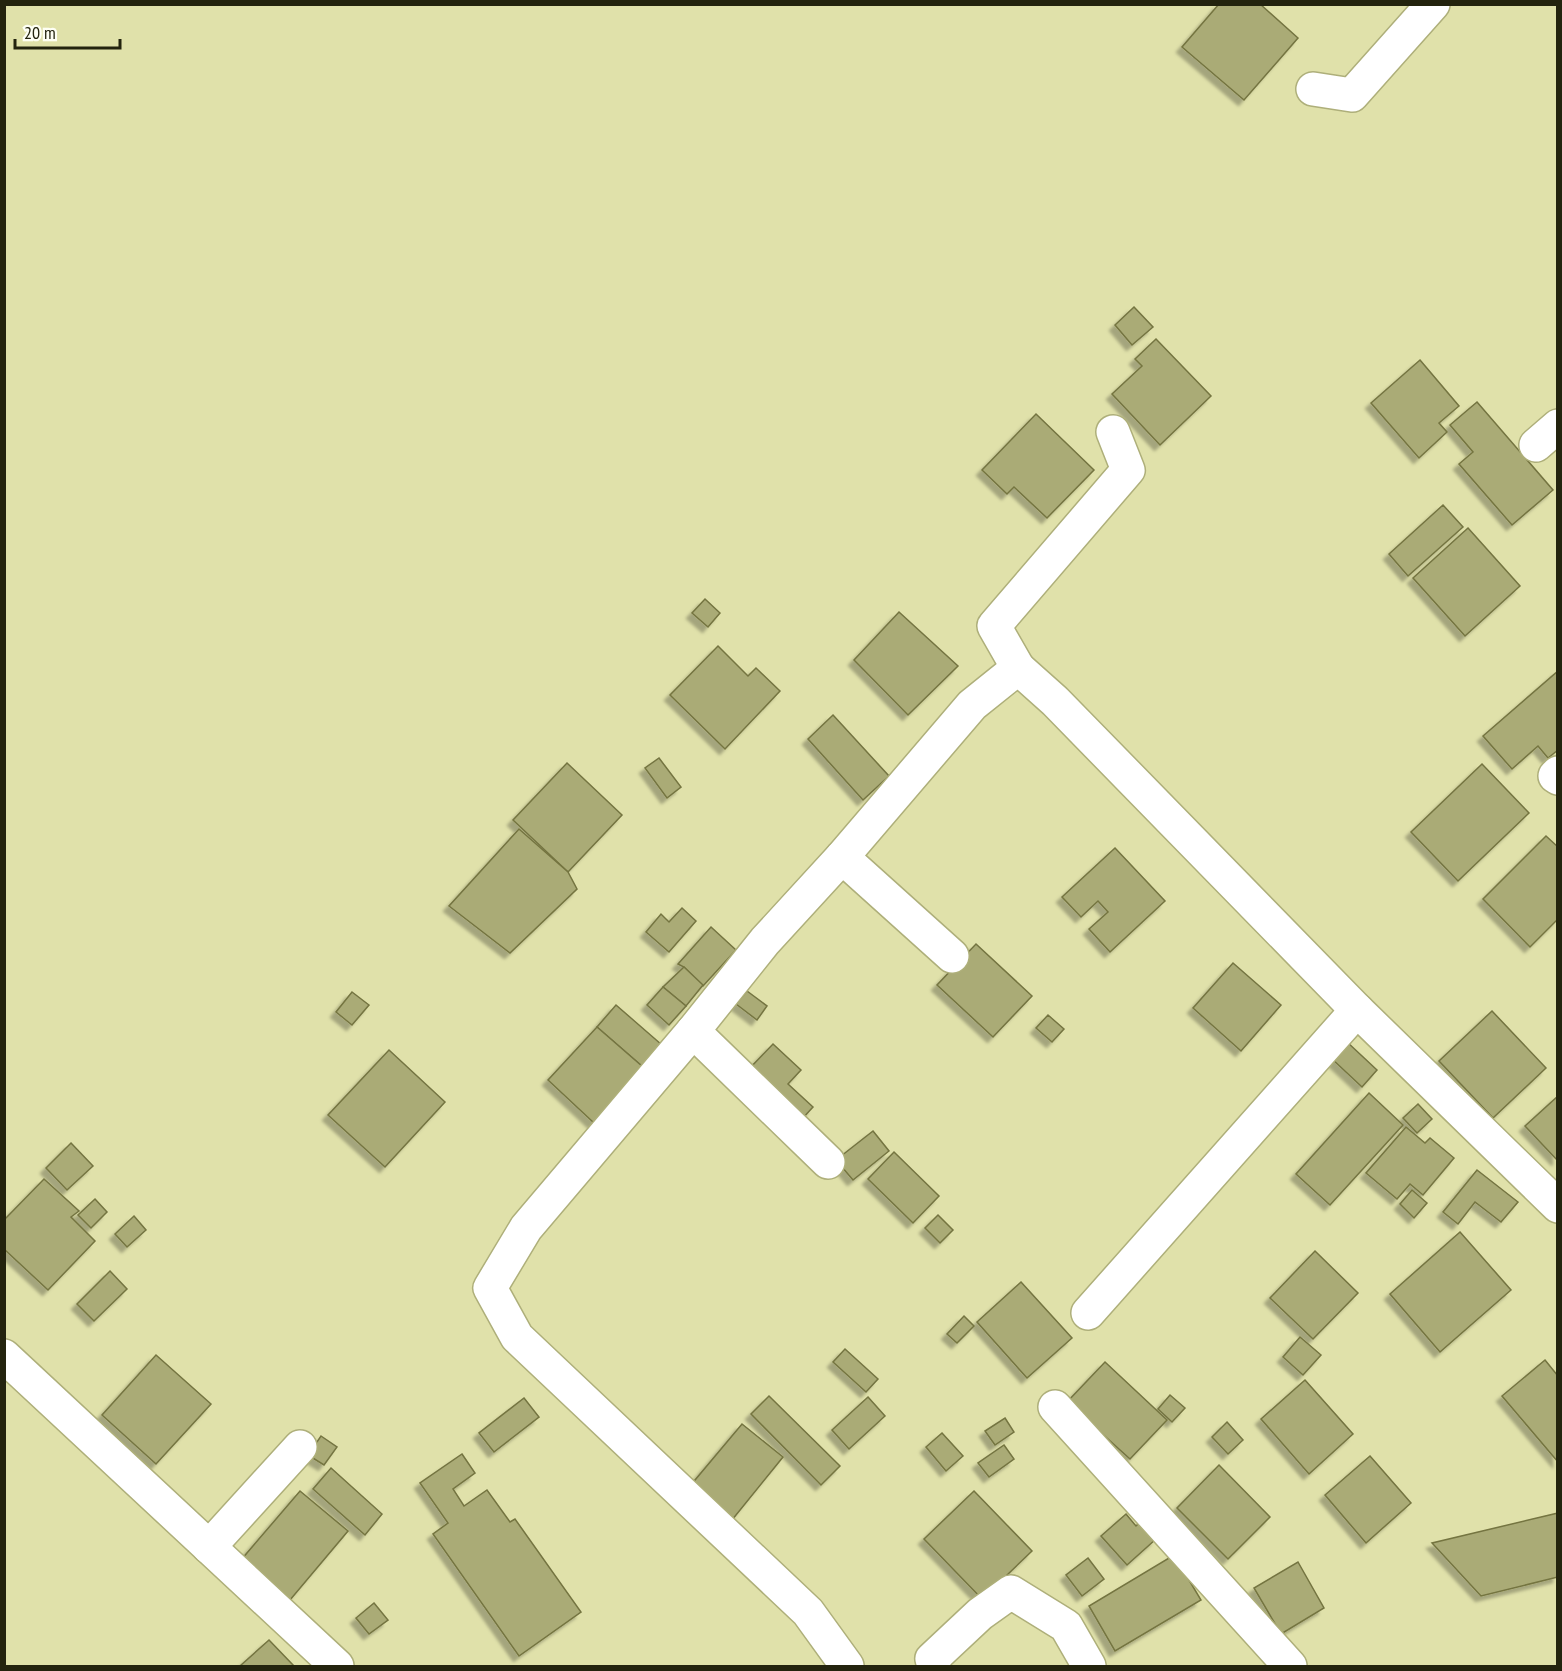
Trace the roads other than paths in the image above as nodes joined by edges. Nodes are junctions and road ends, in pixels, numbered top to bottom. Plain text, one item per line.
1 (1432, 4) edge
2 (1313, 89) dead end
3 (1113, 432) dead end
4 (1018, 668) junction
5 (1557, 773) edge
6 (1557, 778) edge
7 (842, 857) junction
8 (952, 956) dead end
9 (1357, 1010) junction
10 (693, 1031) junction
11 (828, 1162) dead end
12 (1557, 1206) edge
13 (1088, 1313) dead end
14 (4, 1356) edge
15 (1055, 1407) dead end
16 (300, 1447) dead end
17 (209, 1547) junction
18 (337, 1666) edge
19 (847, 1666) edge
20 (934, 1666) edge
21 (1089, 1666) edge
22 (1290, 1666) edge

1 - 2 street
3 - 4 street
4 - 7 street
4 - 9 street
5 - 6 street
7 - 8 street
7 - 10 street
9 - 12 street
9 - 13 street
10 - 11 street
10 - 19 street
14 - 17 street
15 - 22 street
16 - 17 street
17 - 18 street
20 - 21 street

